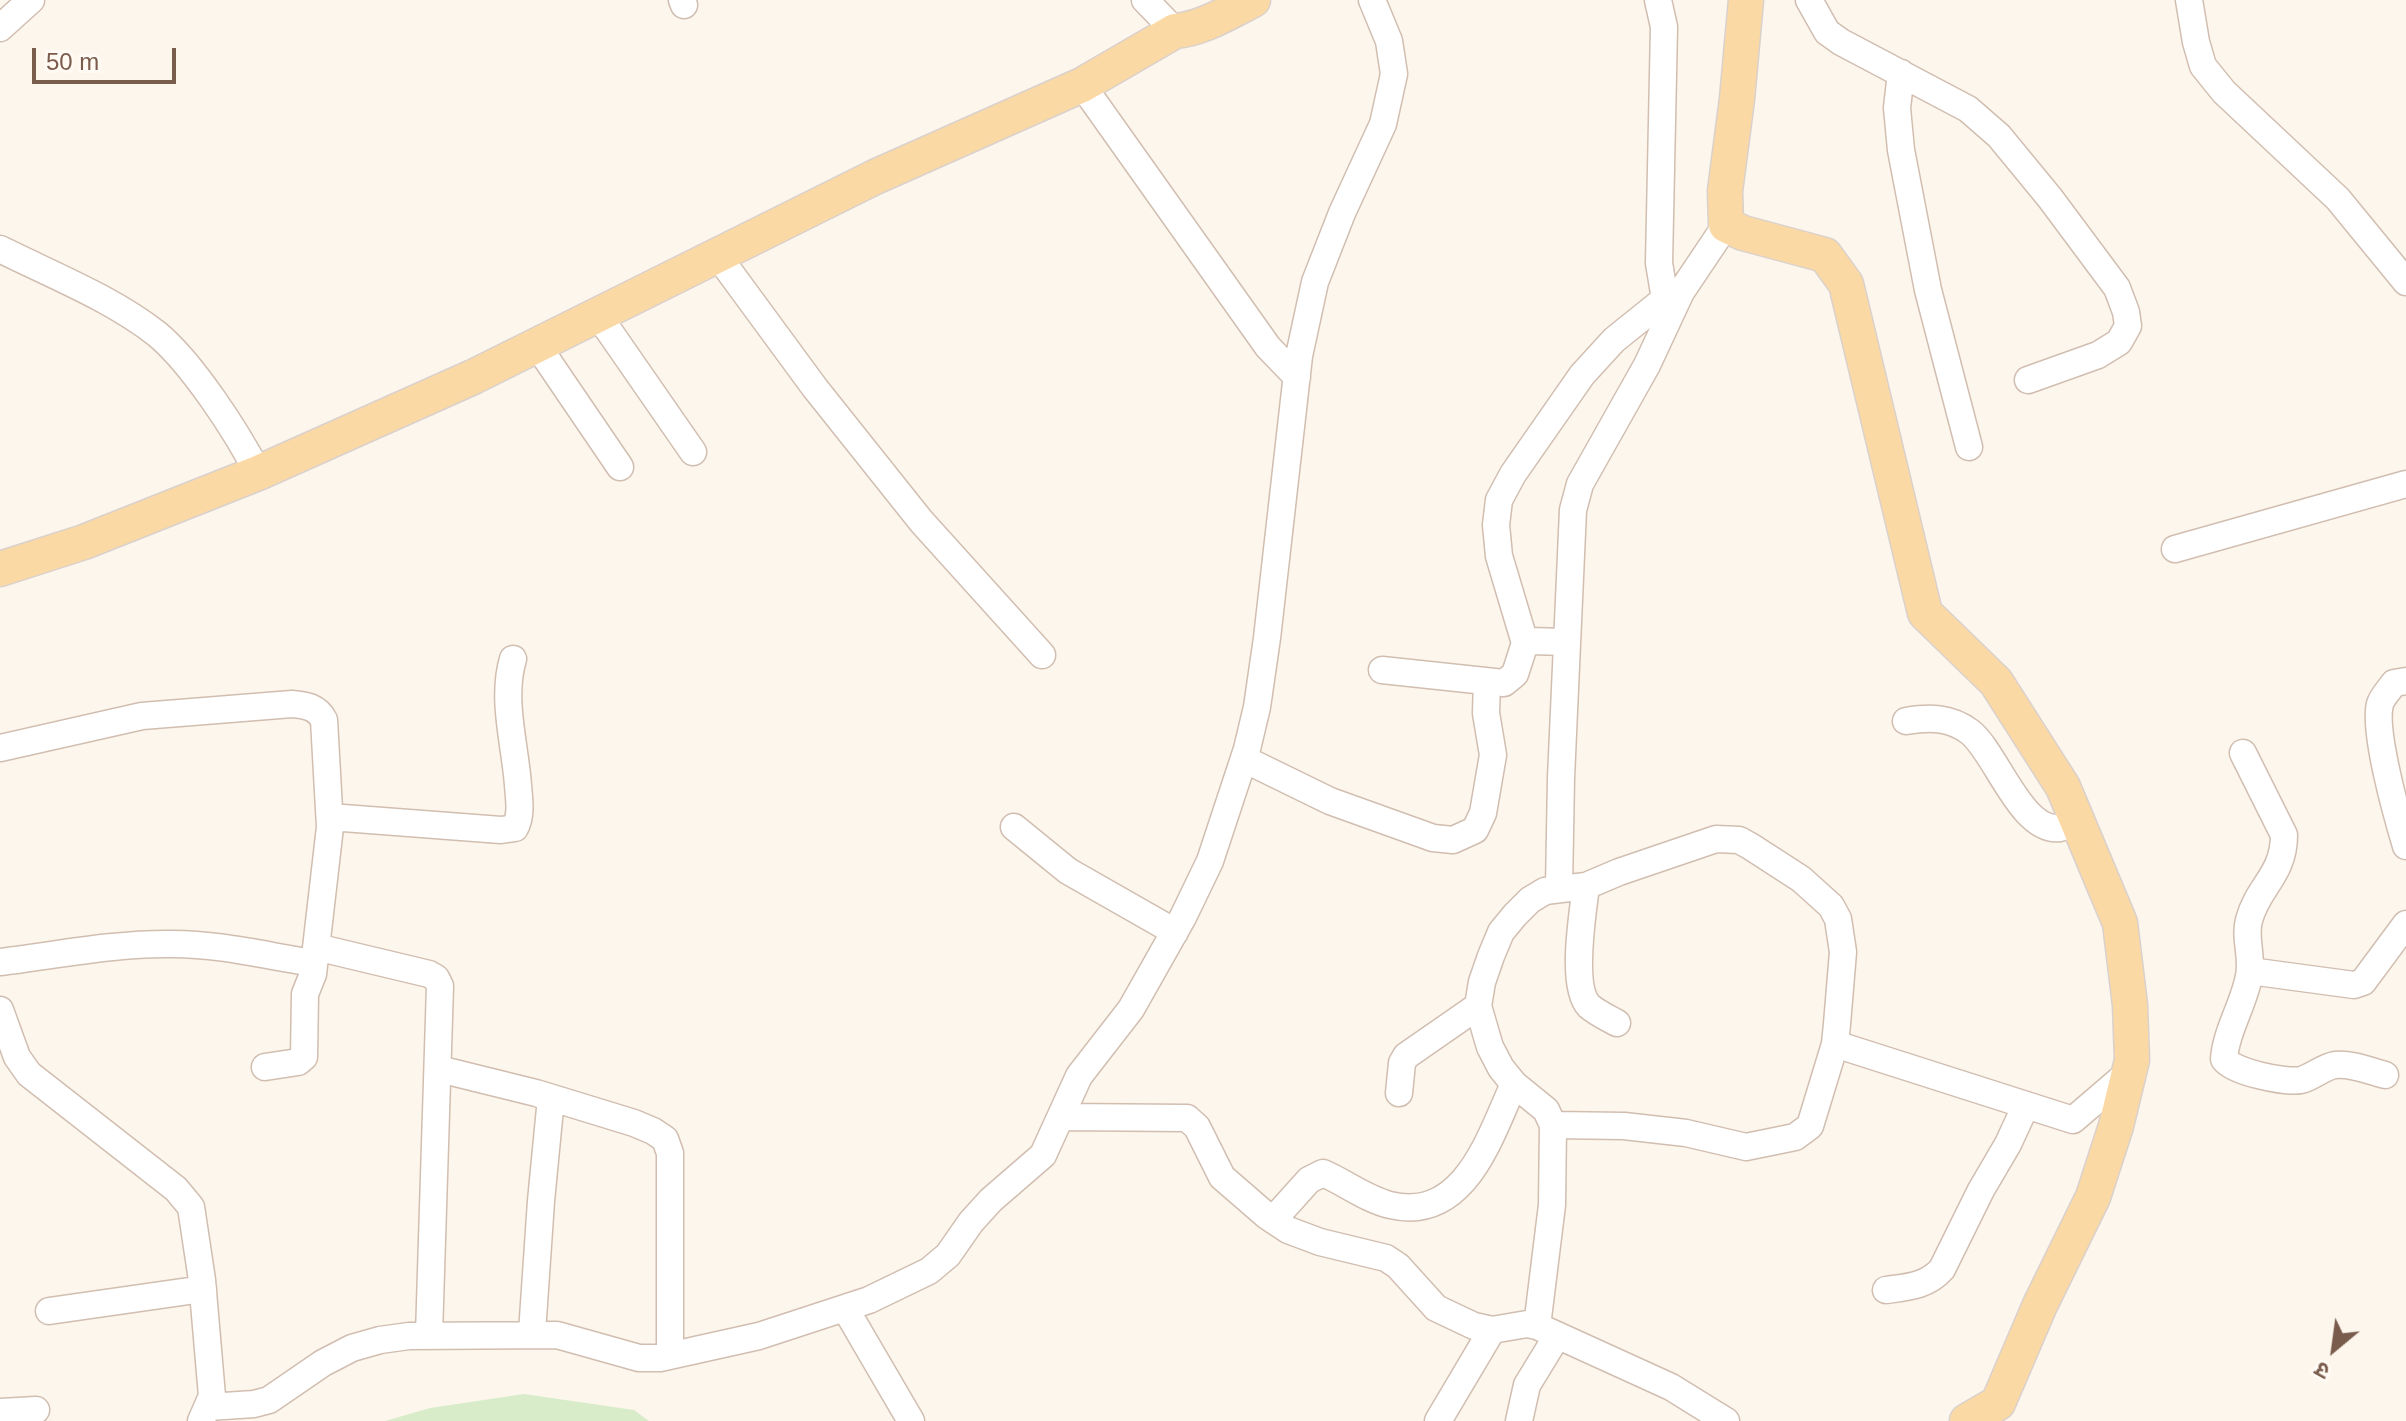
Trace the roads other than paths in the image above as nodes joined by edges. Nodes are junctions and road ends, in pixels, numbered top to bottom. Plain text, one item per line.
1 (31, 0) edge
2 (1145, 0) edge
3 (1253, 0) edge
4 (1372, 0) edge
5 (1658, 0) edge
6 (1746, 0) edge
7 (1809, 0) edge
8 (2189, 0) edge
9 (1208, 10) edge
10 (0, 28) edge
11 (1175, 31) junction
12 (1901, 73) junction
13 (1082, 85) junction
14 (1726, 225) junction
15 (0, 249) edge
16 (718, 256) junction
17 (2406, 282) edge
18 (1668, 305) junction
19 (598, 315) junction
20 (537, 345) junction
21 (1297, 377) junction
22 (2028, 380) dead end
23 (1969, 447) dead end
24 (693, 452) dead end
25 (620, 467) dead end
26 (258, 473) junction
27 (2406, 484) edge
28 (2175, 549) dead end
29 (0, 569) edge
30 (1567, 642) junction
31 (1525, 643) junction
32 (1042, 655) dead end
33 (513, 659) dead end
34 (1382, 670) dead end
35 (2406, 681) edge
36 (1487, 682) junction
37 (1906, 721) dead end
38 (0, 748) edge
39 (2243, 753) dead end
40 (1244, 759) junction
41 (2402, 816) edge
42 (330, 817) junction
43 (2077, 821) junction
44 (1014, 827) dead end
45 (2406, 846) edge
46 (1572, 887) junction
47 (2406, 924) edge
48 (1175, 932) junction
49 (315, 955) junction
50 (0, 962) edge
51 (2250, 971) junction
52 (1478, 1006) junction
53 (0, 1010) edge
54 (1617, 1023) dead end
55 (1835, 1044) junction
56 (265, 1067) dead end
57 (439, 1069) junction
58 (2129, 1072) junction
59 (2385, 1075) dead end
60 (1514, 1084) junction
61 (1399, 1093) dead end
62 (551, 1098) junction
63 (2026, 1105) junction
64 (1061, 1117) junction
65 (1553, 1125) junction
66 (1273, 1220) junction
67 (203, 1289) junction
68 (1886, 1290) dead end
69 (845, 1308) junction
70 (49, 1311) dead end
71 (1492, 1330) junction
72 (1547, 1331) junction
73 (532, 1333) junction
74 (429, 1335) junction
75 (670, 1355) junction
76 (36, 1410) dead end
77 (0, 1412) edge
78 (205, 1414) edge
79 (911, 1421) edge
80 (1438, 1421) edge
81 (1519, 1421) edge
82 (1726, 1421) edge
83 (1967, 1421) edge

1 - 10 street
2 - 11 street
3 - 9 main road
4 - 21 street
5 - 18 street
6 - 14 main road
7 - 12 street
8 - 17 street
9 - 11 main road
11 - 13 main road
12 - 22 street
12 - 23 street
13 - 16 main road
13 - 21 street
14 - 18 street
14 - 43 main road
15 - 26 street
16 - 19 main road
16 - 32 street
18 - 30 street
18 - 31 street
19 - 20 main road
19 - 24 street
20 - 25 street
20 - 26 main road
21 - 40 street
26 - 29 main road
27 - 28 street
30 - 31 street
30 - 46 street
31 - 36 street
33 - 42 street
34 - 36 street
35 - 41 street
36 - 40 street
37 - 43 street
38 - 42 street
39 - 51 street
40 - 48 street
41 - 45 street
42 - 49 street
43 - 58 main road
44 - 48 street
46 - 52 street
46 - 54 street
46 - 55 street
47 - 51 street
48 - 64 street
49 - 50 street
49 - 56 street
49 - 57 street
51 - 59 street
52 - 60 street
52 - 61 street
53 - 67 street
55 - 63 street
55 - 65 street
57 - 62 street
57 - 74 street
58 - 63 street
58 - 83 main road
60 - 65 street
60 - 66 street
62 - 73 street
62 - 75 street
63 - 68 street
64 - 66 street
64 - 69 street
65 - 72 street
66 - 71 street
67 - 70 street
67 - 78 street
69 - 75 street
69 - 79 street
71 - 72 street
71 - 80 street
72 - 81 street
72 - 82 street
73 - 74 street
73 - 75 street
74 - 78 street
76 - 77 street

